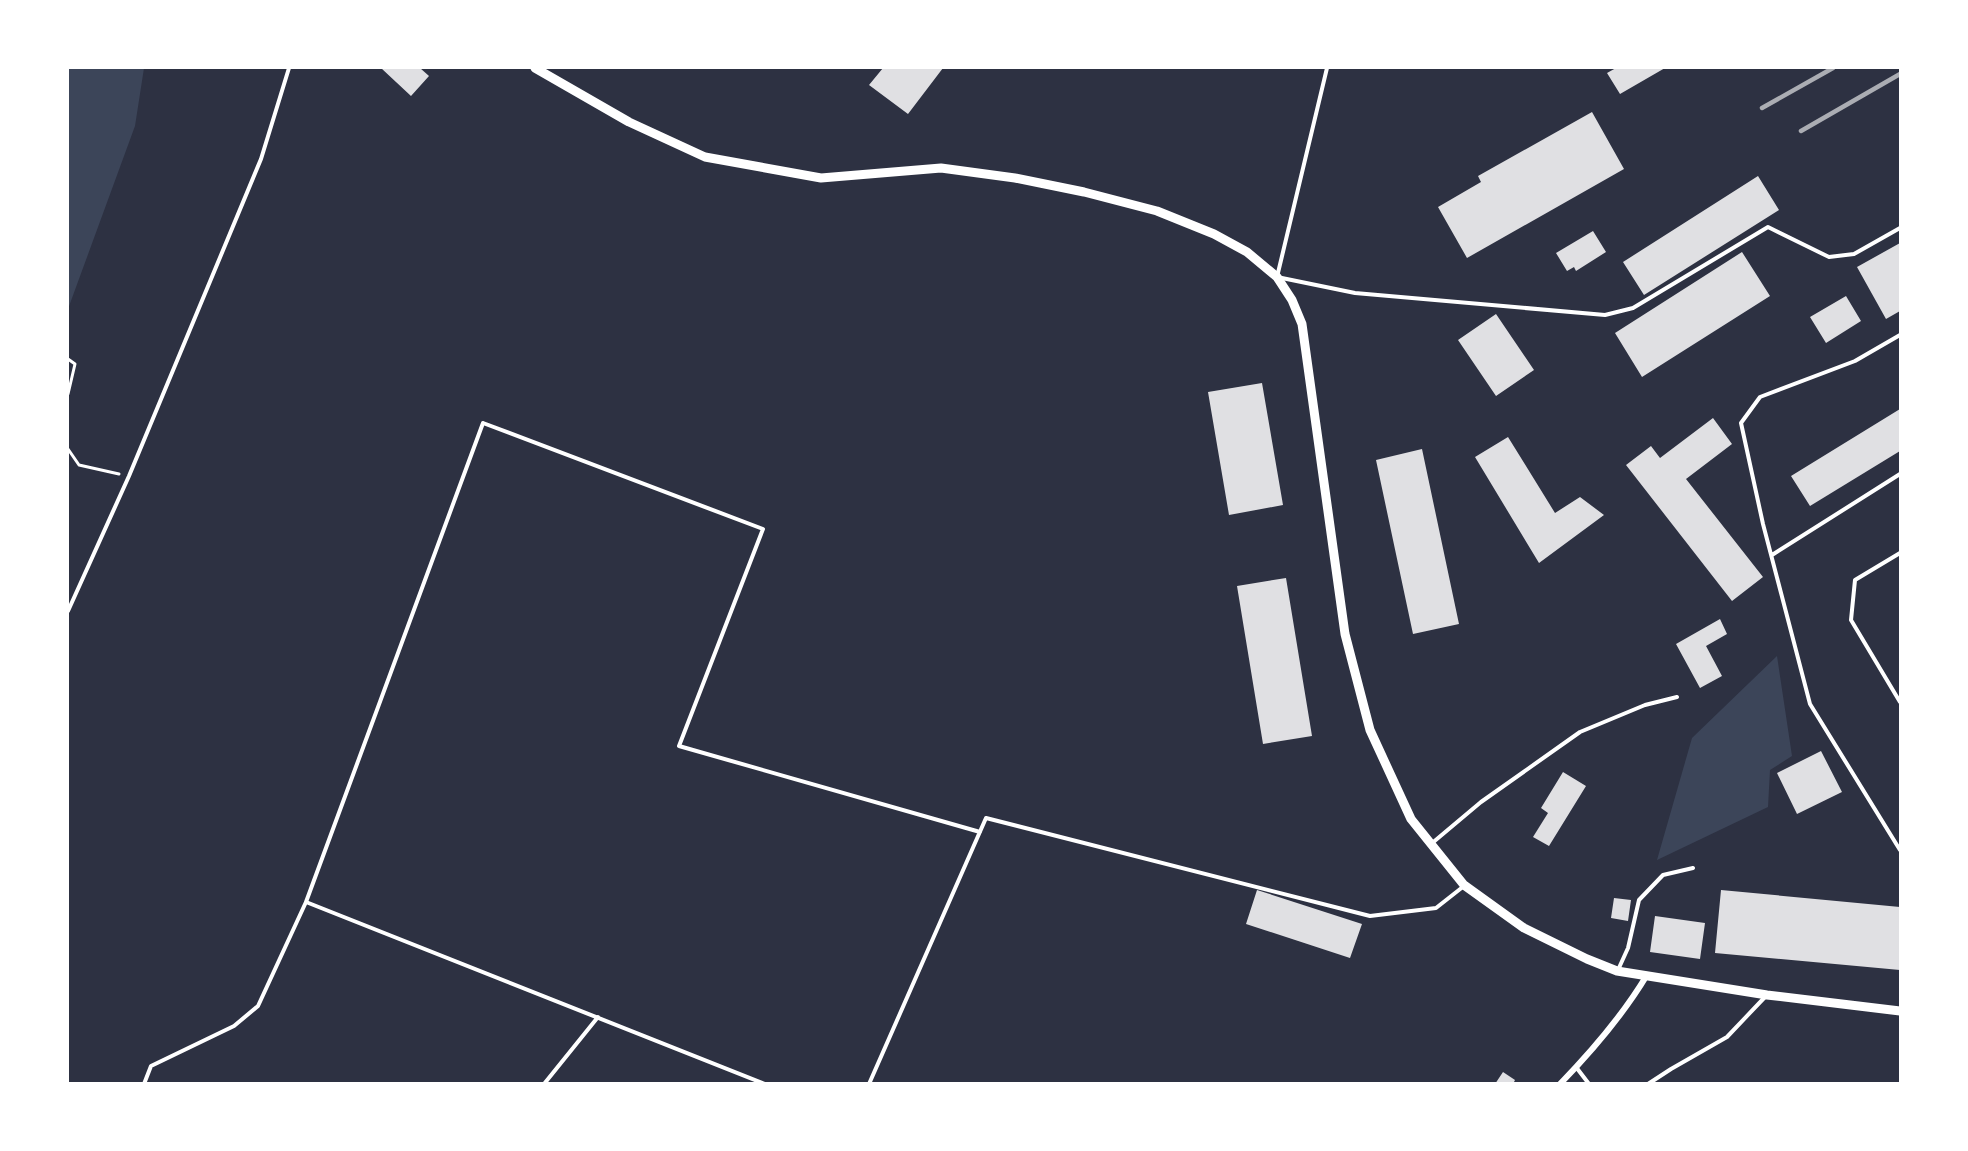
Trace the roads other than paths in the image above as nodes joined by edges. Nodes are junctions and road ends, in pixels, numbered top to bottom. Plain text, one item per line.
1 (289, 68) edge
2 (535, 68) edge
3 (1327, 68) edge
4 (1900, 228) edge
5 (1277, 277) junction
6 (1900, 335) edge
7 (1900, 474) edge
8 (1900, 553) edge
9 (1772, 555) junction
10 (68, 611) edge
11 (1677, 698) dead end
12 (1900, 702) edge
13 (980, 832) junction
14 (1431, 844) junction
15 (1900, 850) edge
16 (1693, 867) dead end
17 (1464, 885) junction
18 (306, 902) junction
19 (1617, 971) junction
20 (1647, 975) junction
21 (1767, 995) junction
22 (1900, 1011) edge
23 (598, 1017) junction
24 (1576, 1067) junction
25 (144, 1083) edge
26 (544, 1083) edge
27 (765, 1083) edge
28 (869, 1083) edge
29 (1560, 1083) edge
30 (1589, 1083) edge
31 (1648, 1083) edge

1 - 10 lane
2 - 5 street
3 - 5 lane
4 - 5 lane
5 - 14 street
6 - 9 lane
7 - 9 lane
8 - 12 lane
9 - 15 lane
11 - 14 lane
13 - 17 lane
13 - 18 lane
13 - 28 lane
14 - 17 street
16 - 19 lane
17 - 19 street
18 - 23 lane
18 - 25 lane
19 - 20 street
20 - 21 street
20 - 24 street
21 - 22 street
21 - 31 lane
23 - 26 lane
23 - 27 lane
24 - 29 street
24 - 30 lane

